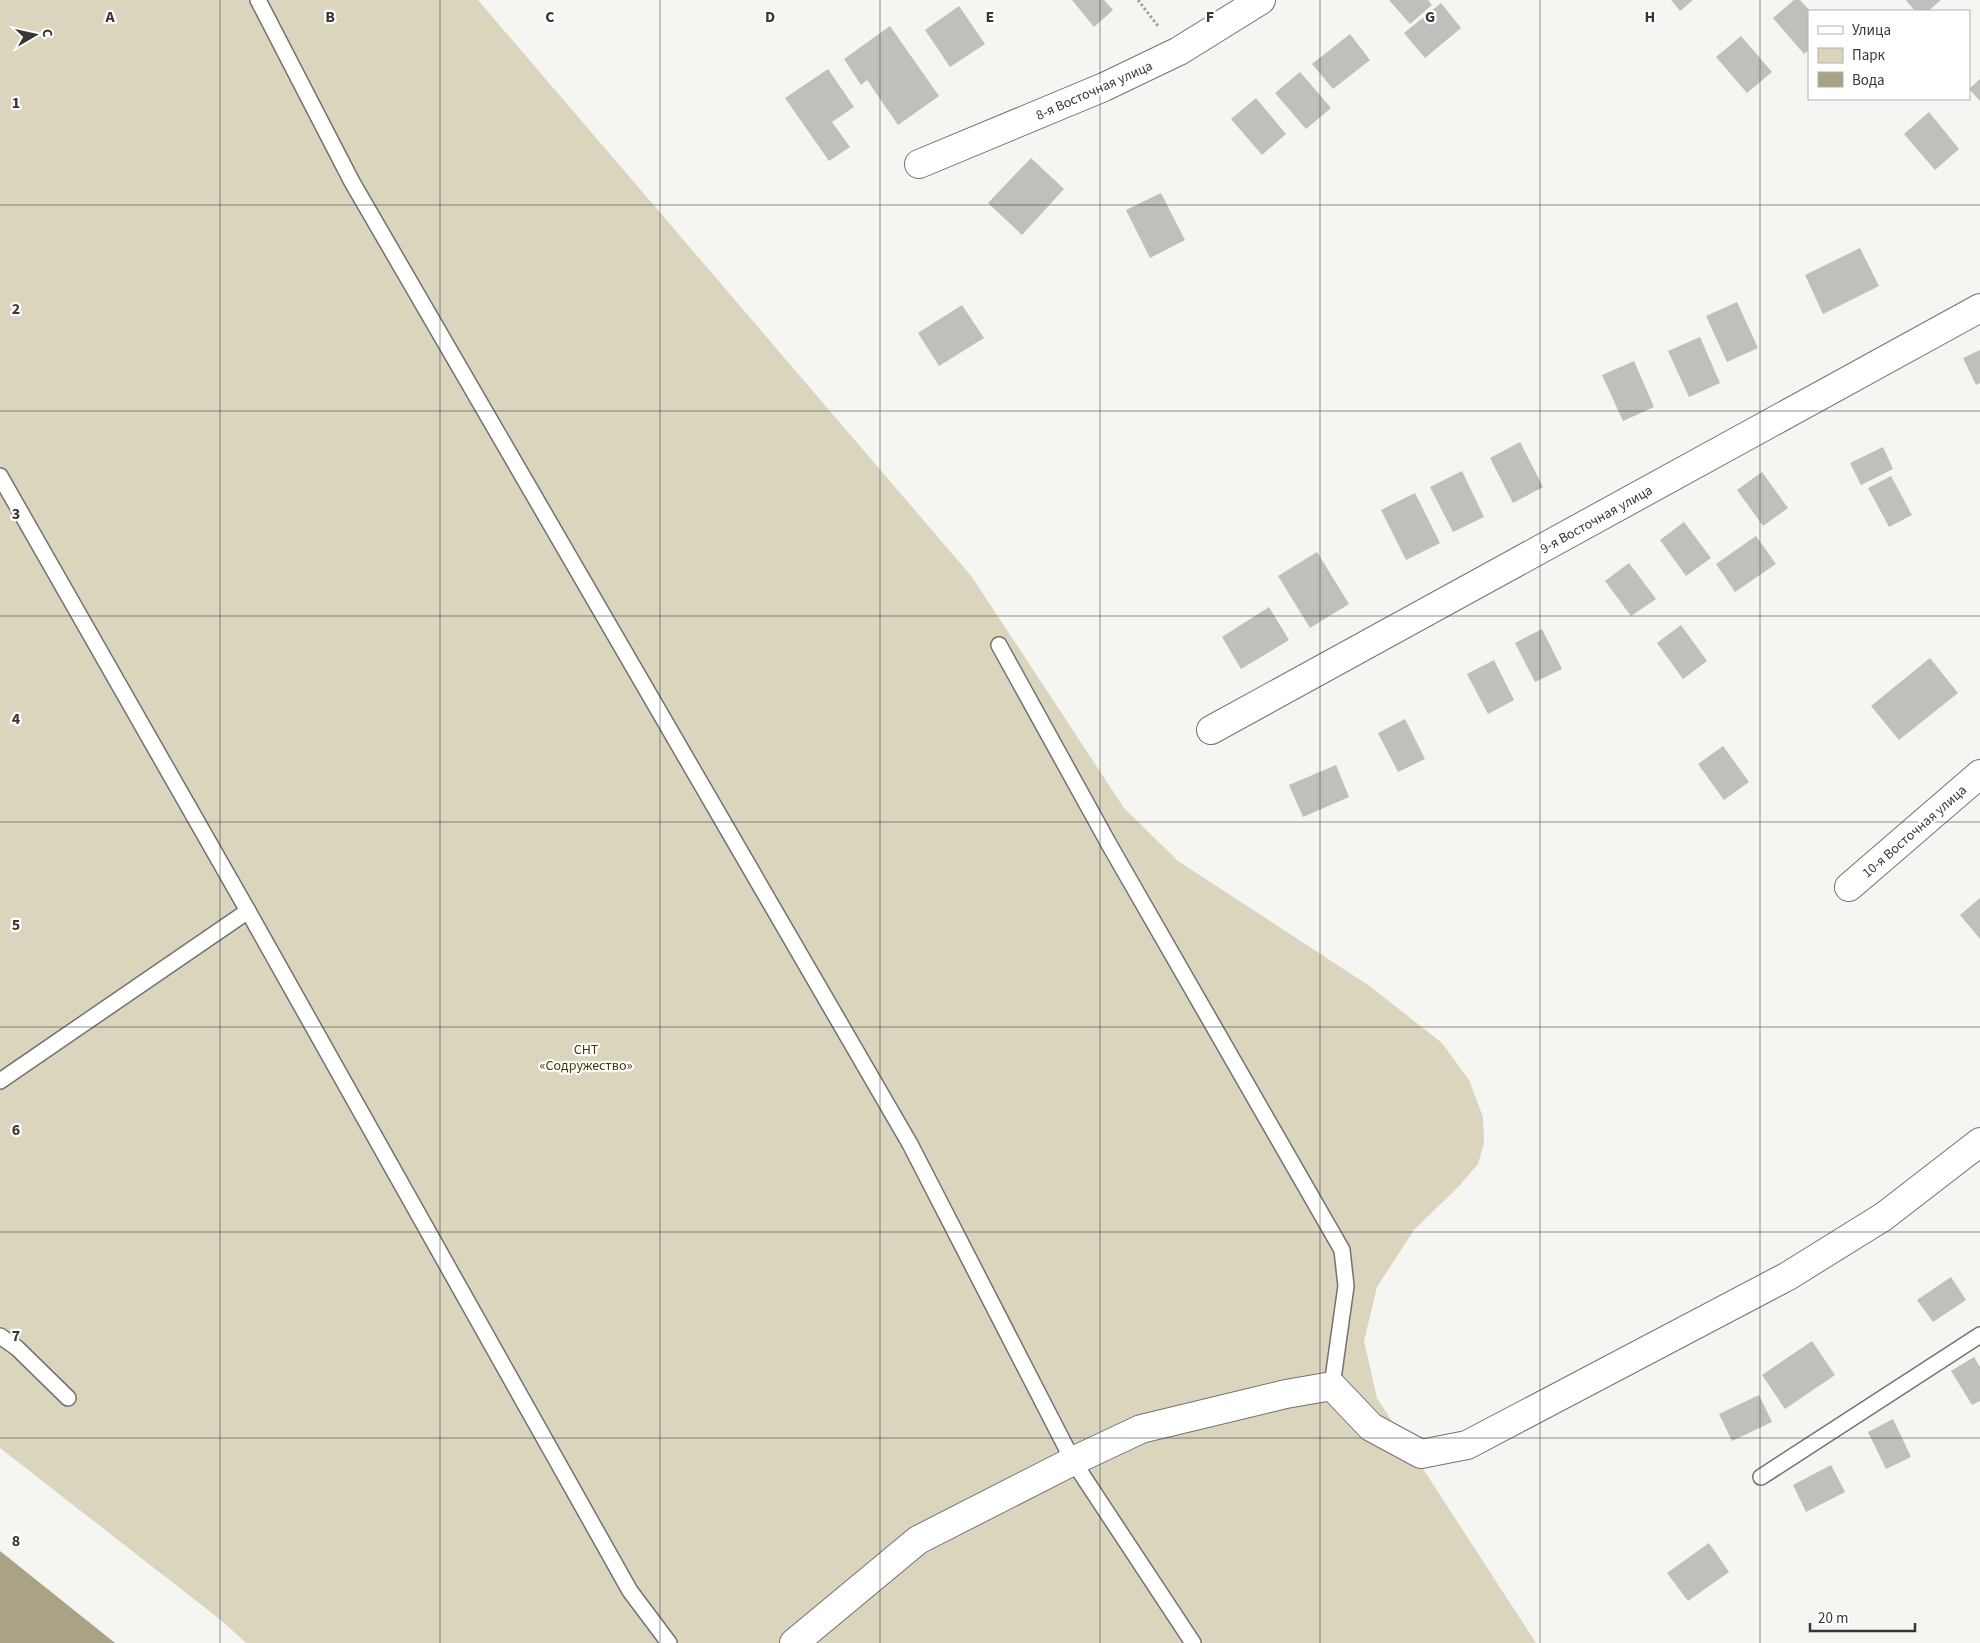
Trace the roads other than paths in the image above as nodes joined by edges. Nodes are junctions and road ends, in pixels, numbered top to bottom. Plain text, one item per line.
1 (258, 0) edge
2 (1261, 0) edge
3 (919, 164) dead end
4 (1980, 308) edge
5 (0, 476) edge
6 (999, 645) dead end
7 (1211, 730) dead end
8 (1980, 774) edge
9 (1849, 887) dead end
10 (248, 911) junction
11 (0, 1081) edge
12 (1980, 1142) edge
13 (1980, 1335) edge
14 (0, 1336) edge
15 (1332, 1386) junction
16 (68, 1398) dead end
17 (1073, 1461) junction
18 (1761, 1477) dead end
19 (669, 1643) edge
20 (794, 1643) edge
21 (1193, 1643) edge

1 - 17 lane
2 - 3 street, 8-я Восточная улица
4 - 7 street, 9-я Восточная улица
5 - 10 lane
6 - 15 lane
8 - 9 street, 10-я Восточная улица
10 - 11 lane
10 - 19 lane
12 - 15 street
13 - 18 lane
14 - 16 lane
15 - 17 street
17 - 20 street
17 - 21 lane

